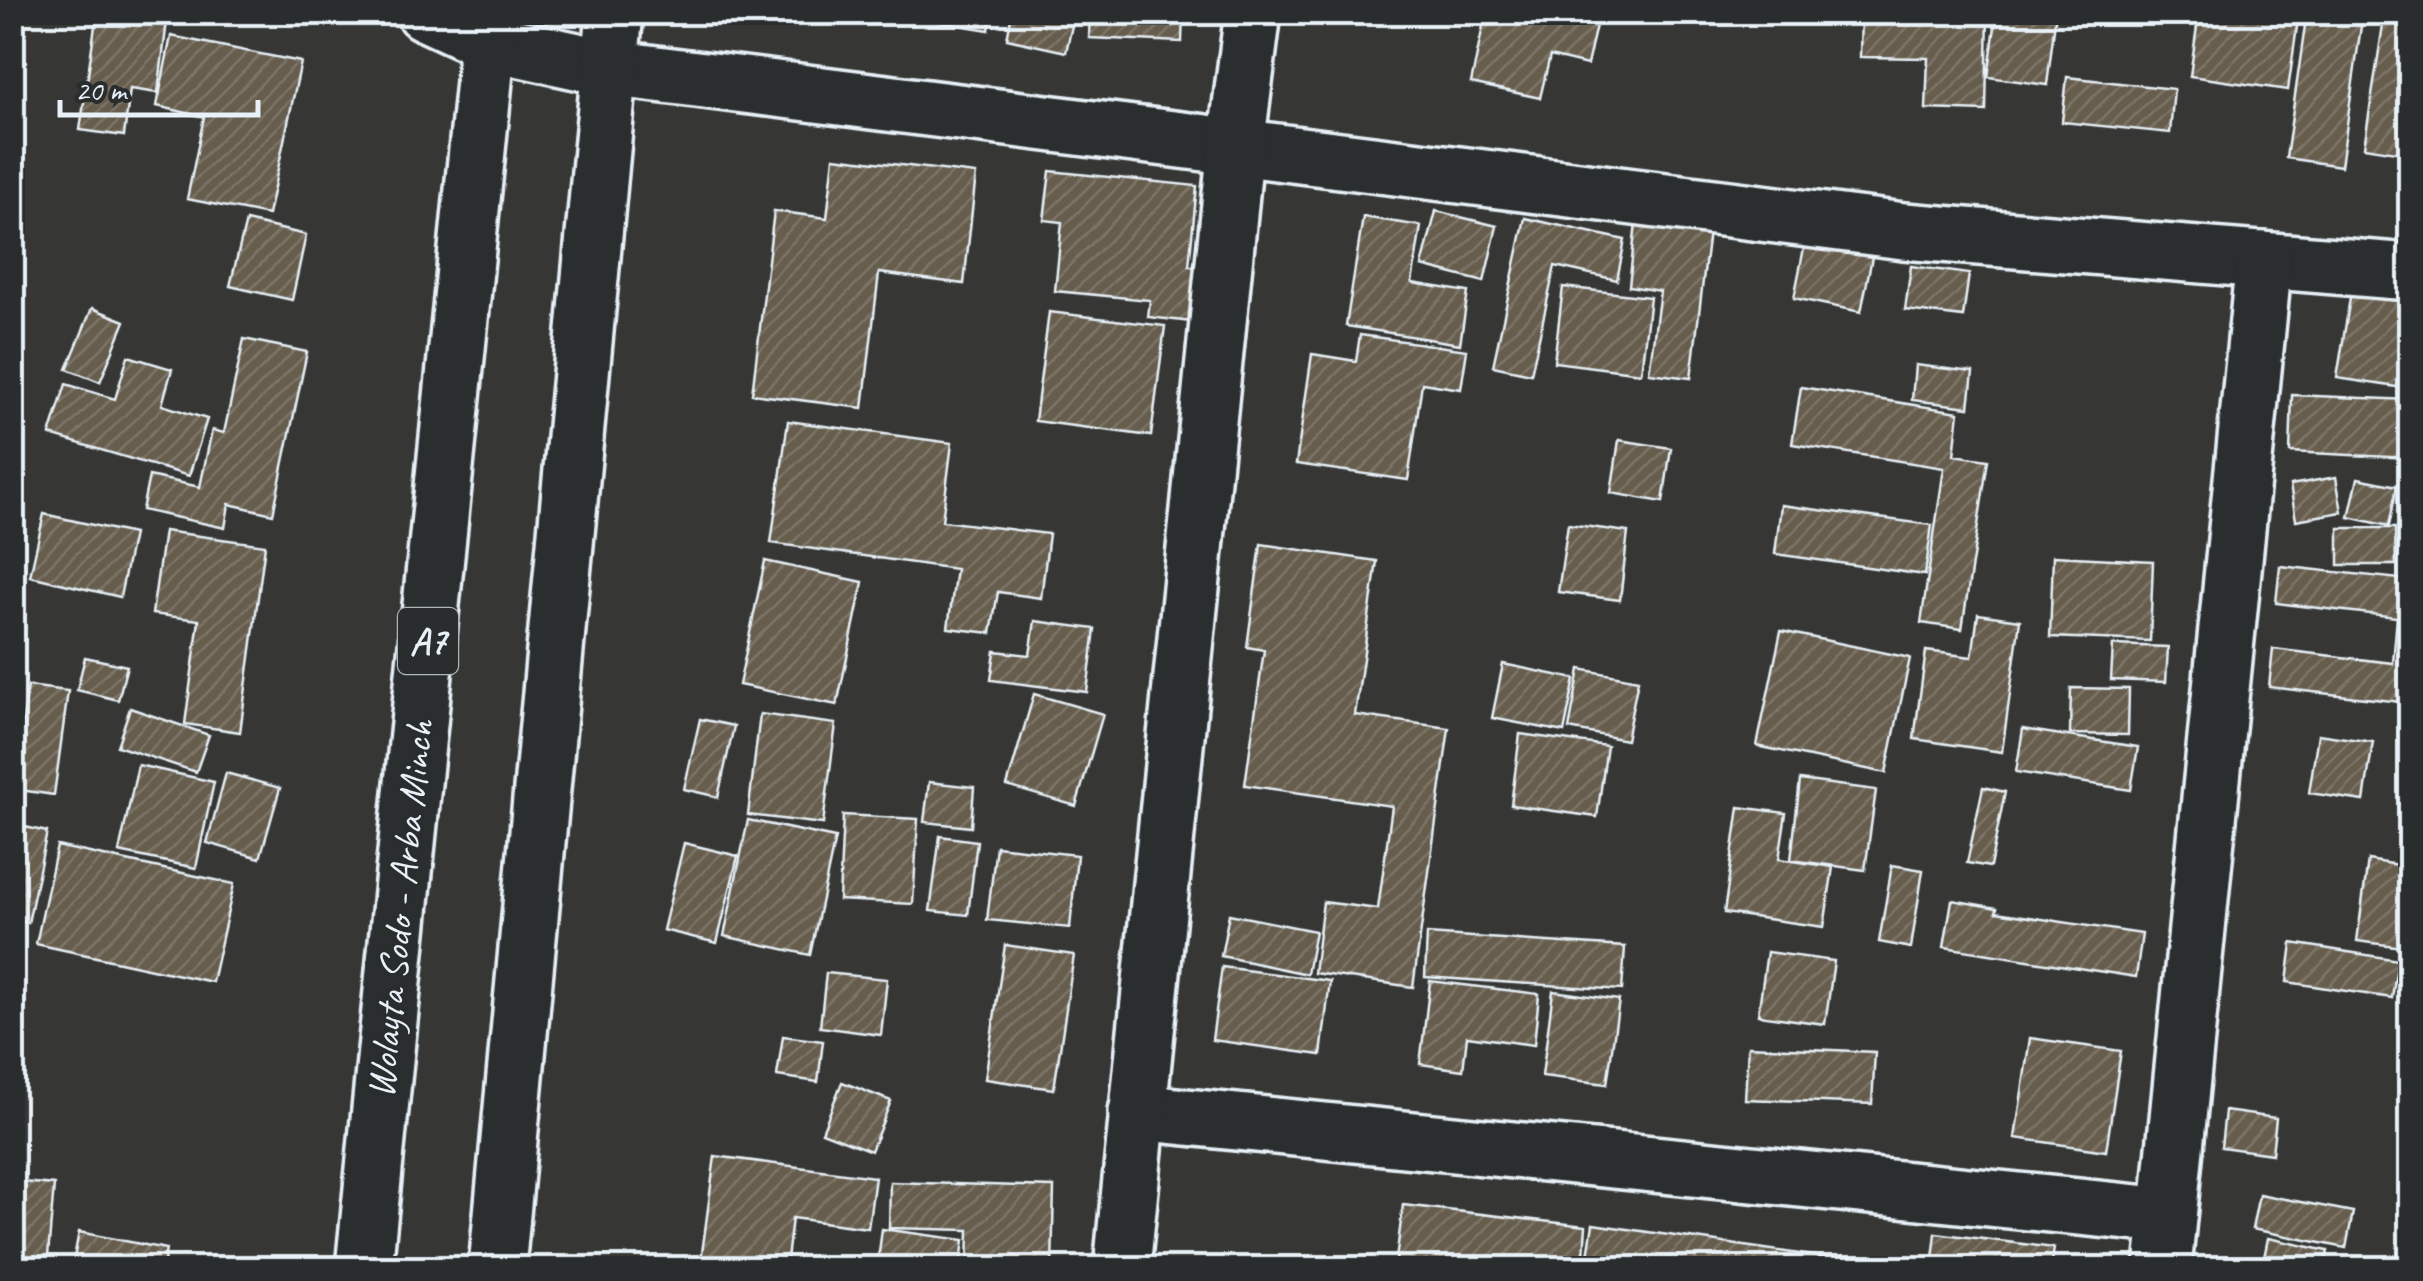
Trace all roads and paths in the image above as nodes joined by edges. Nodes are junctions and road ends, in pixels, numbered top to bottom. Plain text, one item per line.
1 (424, 12) edge
2 (615, 12) edge
3 (1253, 12) edge
4 (490, 27) edge
5 (609, 68) junction
6 (1236, 145) junction
7 (2264, 260) junction
8 (2410, 272) edge
9 (1137, 1112) junction
10 (2165, 1242) edge
11 (364, 1268) edge
12 (497, 1268) edge
13 (1122, 1268) edge

1 - 4 main road
2 - 5 main road
3 - 6 main road
4 - 5 main road
4 - 11 main road, Wolayta Sodo - Arba Minch / A7
5 - 6 main road
5 - 12 main road
6 - 7 main road
6 - 9 main road
7 - 8 main road
7 - 10 main road
9 - 10 main road
9 - 13 main road

